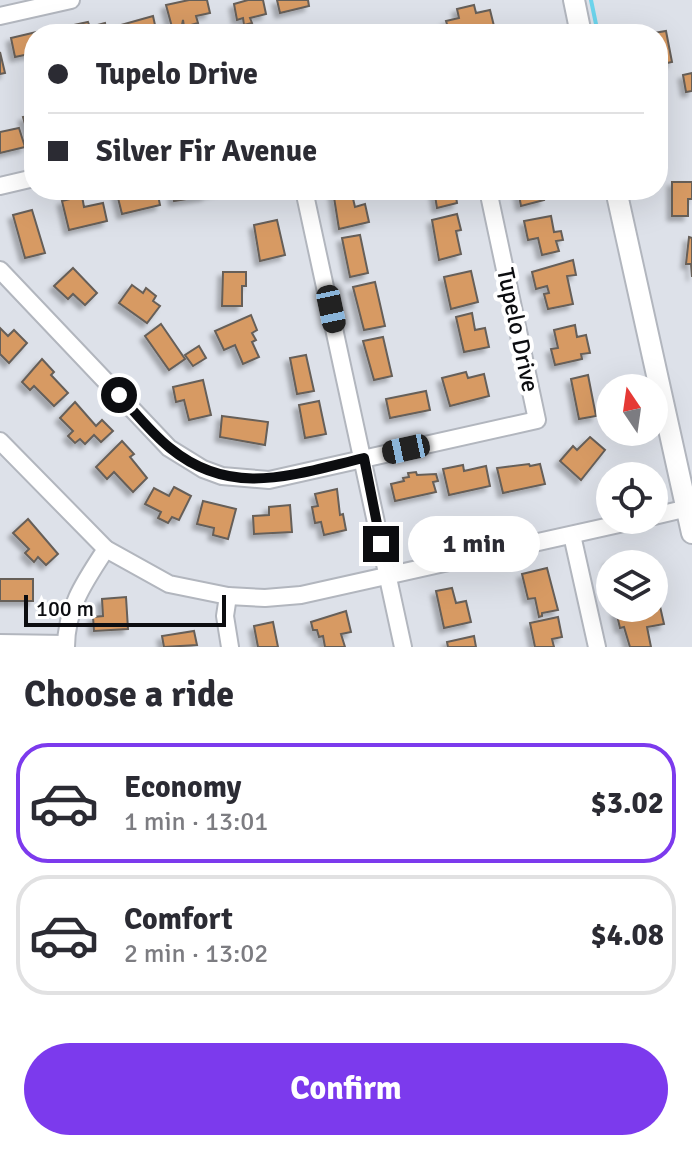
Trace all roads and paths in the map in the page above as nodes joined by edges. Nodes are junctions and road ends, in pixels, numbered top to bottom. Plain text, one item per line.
1 (71, 0) edge
2 (574, 0) edge
3 (0, 16) edge
4 (579, 24) edge
5 (24, 180) edge
6 (0, 186) edge
7 (306, 200) edge
8 (490, 200) edge
9 (618, 200) edge
10 (0, 270) edge
11 (0, 441) edge
12 (364, 458) junction
13 (689, 508) edge
14 (668, 513) edge
15 (596, 529) edge
16 (692, 533) edge
17 (572, 535) junction
18 (106, 549) junction
19 (388, 575) junction
20 (228, 596) junction
21 (0, 643) edge
22 (66, 645) edge
23 (230, 647) edge
24 (403, 647) edge
25 (597, 647) edge

1 - 3 street
2 - 4 main road
5 - 6 street
7 - 12 street
8 - 12 street, Tupelo Drive
9 - 13 main road
10 - 12 street, Tupelo Drive
11 - 18 street
12 - 19 street
13 - 14 street
13 - 16 main road
15 - 17 street
17 - 19 street
17 - 25 street
18 - 20 street
18 - 22 street
19 - 20 street
19 - 24 street
20 - 23 street
21 - 22 street

